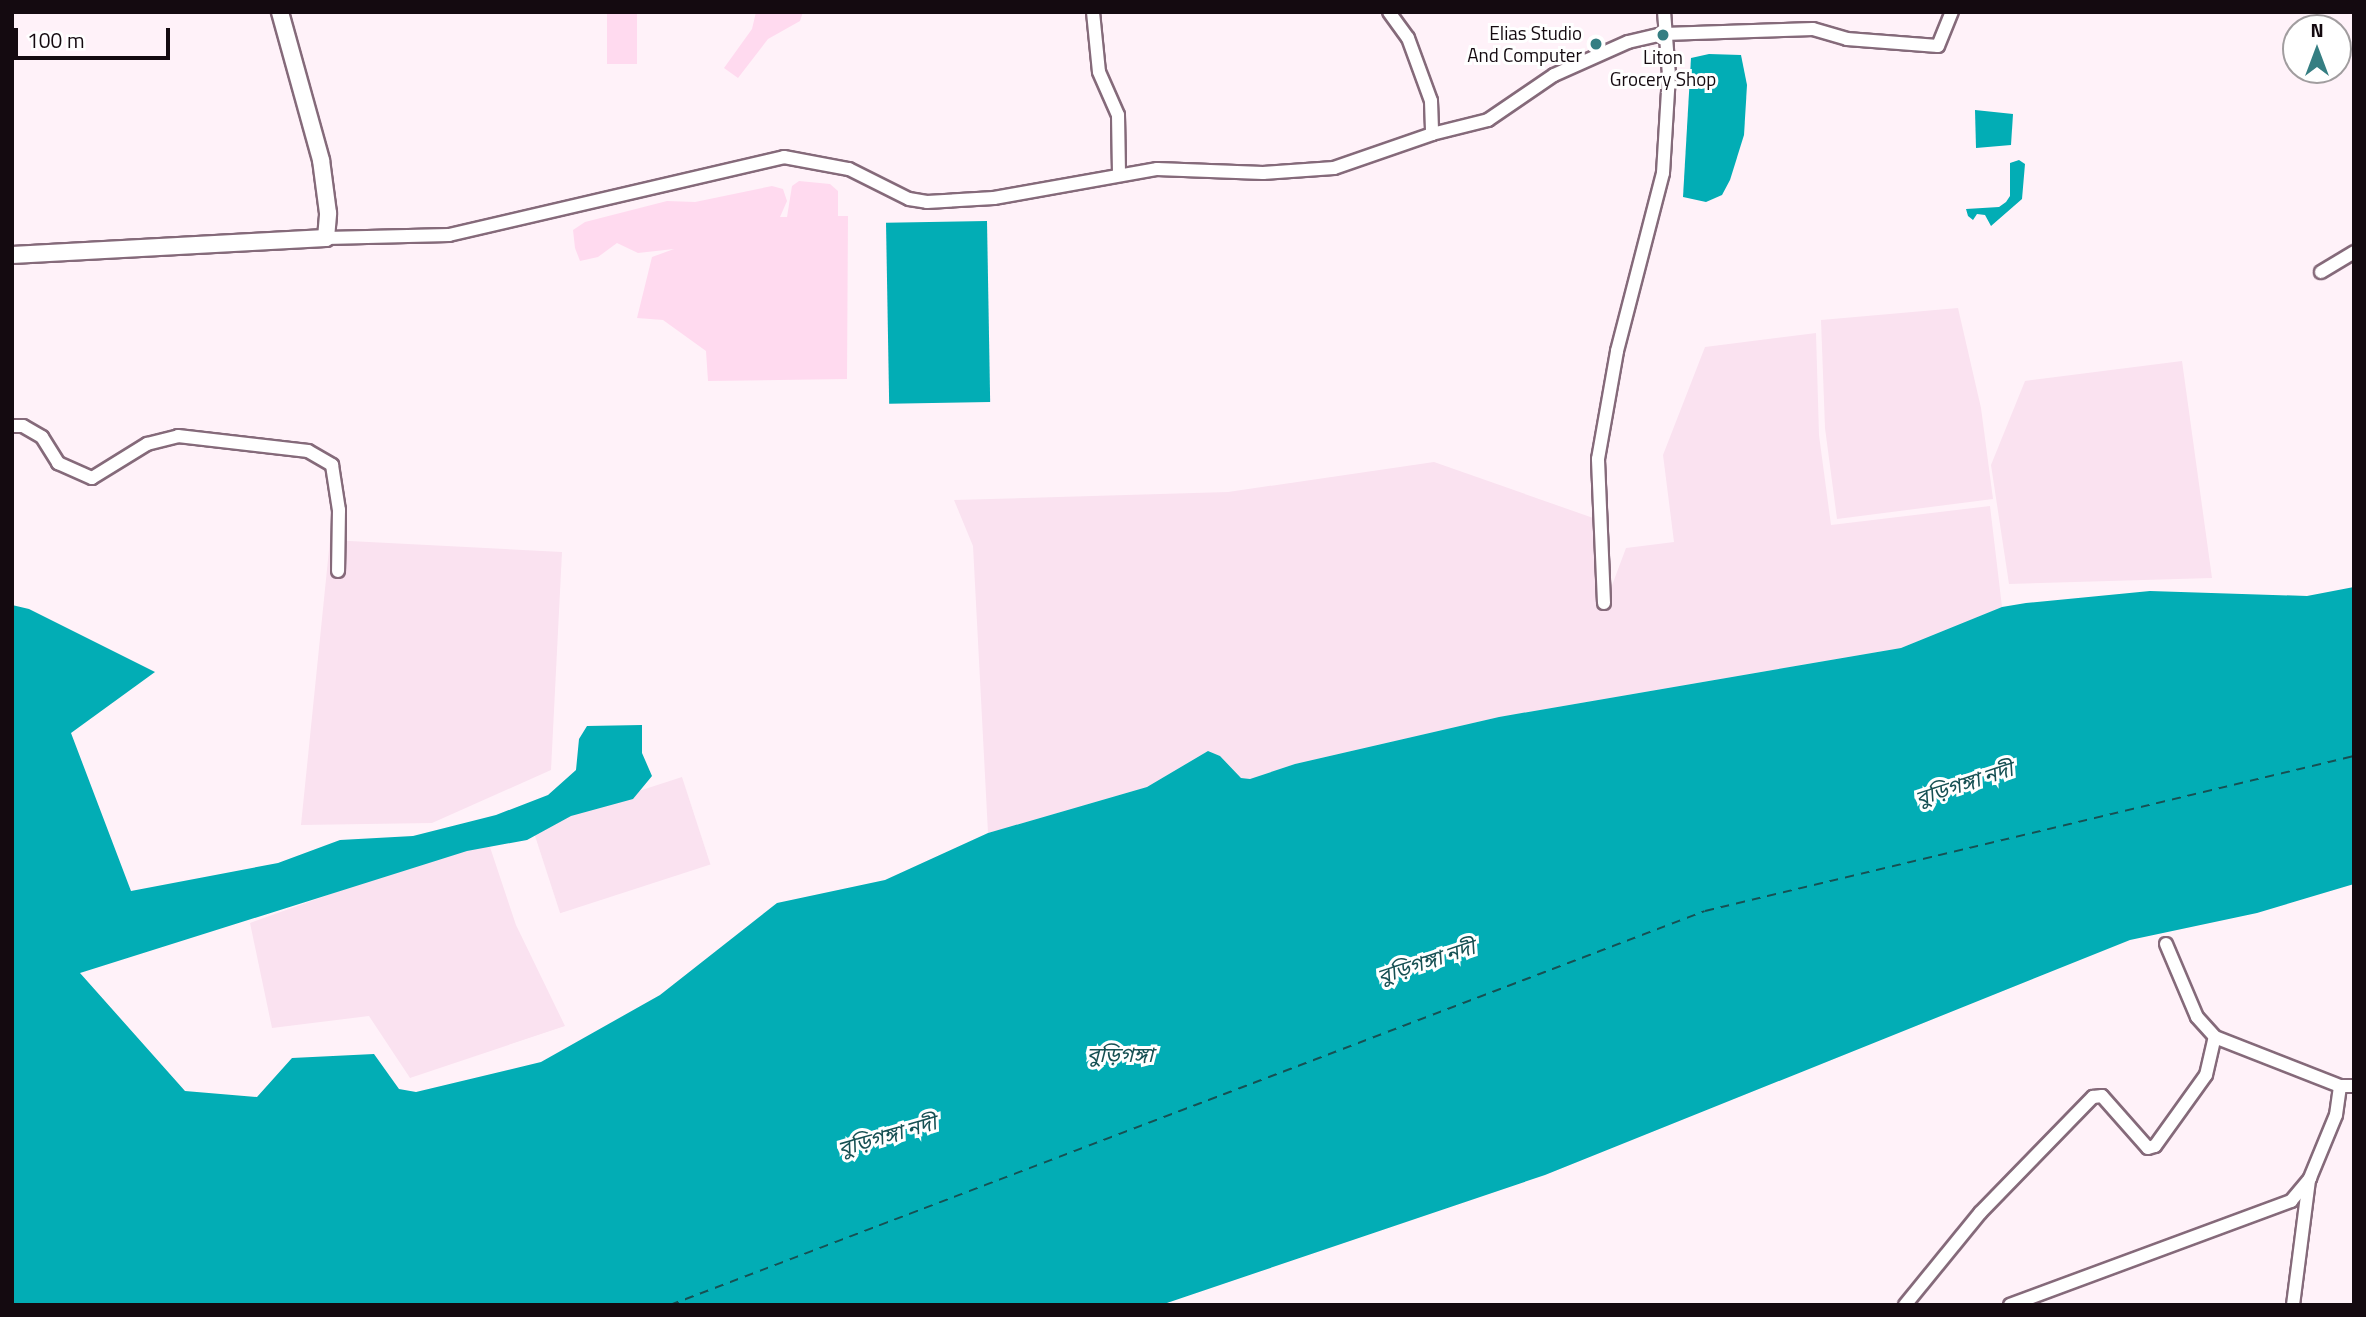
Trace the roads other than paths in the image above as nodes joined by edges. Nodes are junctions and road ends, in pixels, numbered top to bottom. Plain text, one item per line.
1 (279, 12) edge
2 (1093, 12) edge
3 (1389, 12) edge
4 (1664, 12) edge
5 (1952, 12) edge
6 (1664, 34) junction
7 (1432, 134) junction
8 (1119, 173) junction
9 (326, 238) junction
10 (2354, 252) edge
11 (12, 255) edge
12 (2321, 272) dead end
13 (12, 426) edge
14 (338, 571) dead end
15 (1604, 603) dead end
16 (2166, 944) dead end
17 (2215, 1037) junction
18 (2347, 1086) edge
19 (2310, 1178) junction
20 (1905, 1305) edge
21 (2010, 1305) edge
22 (2293, 1305) edge

1 - 9 street
2 - 8 street
3 - 7 street
4 - 6 street
5 - 6 street
6 - 7 street
6 - 15 street
7 - 8 street
8 - 9 street
9 - 11 street
10 - 12 street
13 - 14 street
16 - 17 street
17 - 18 street
17 - 20 street
18 - 19 street
19 - 21 street
19 - 22 street

